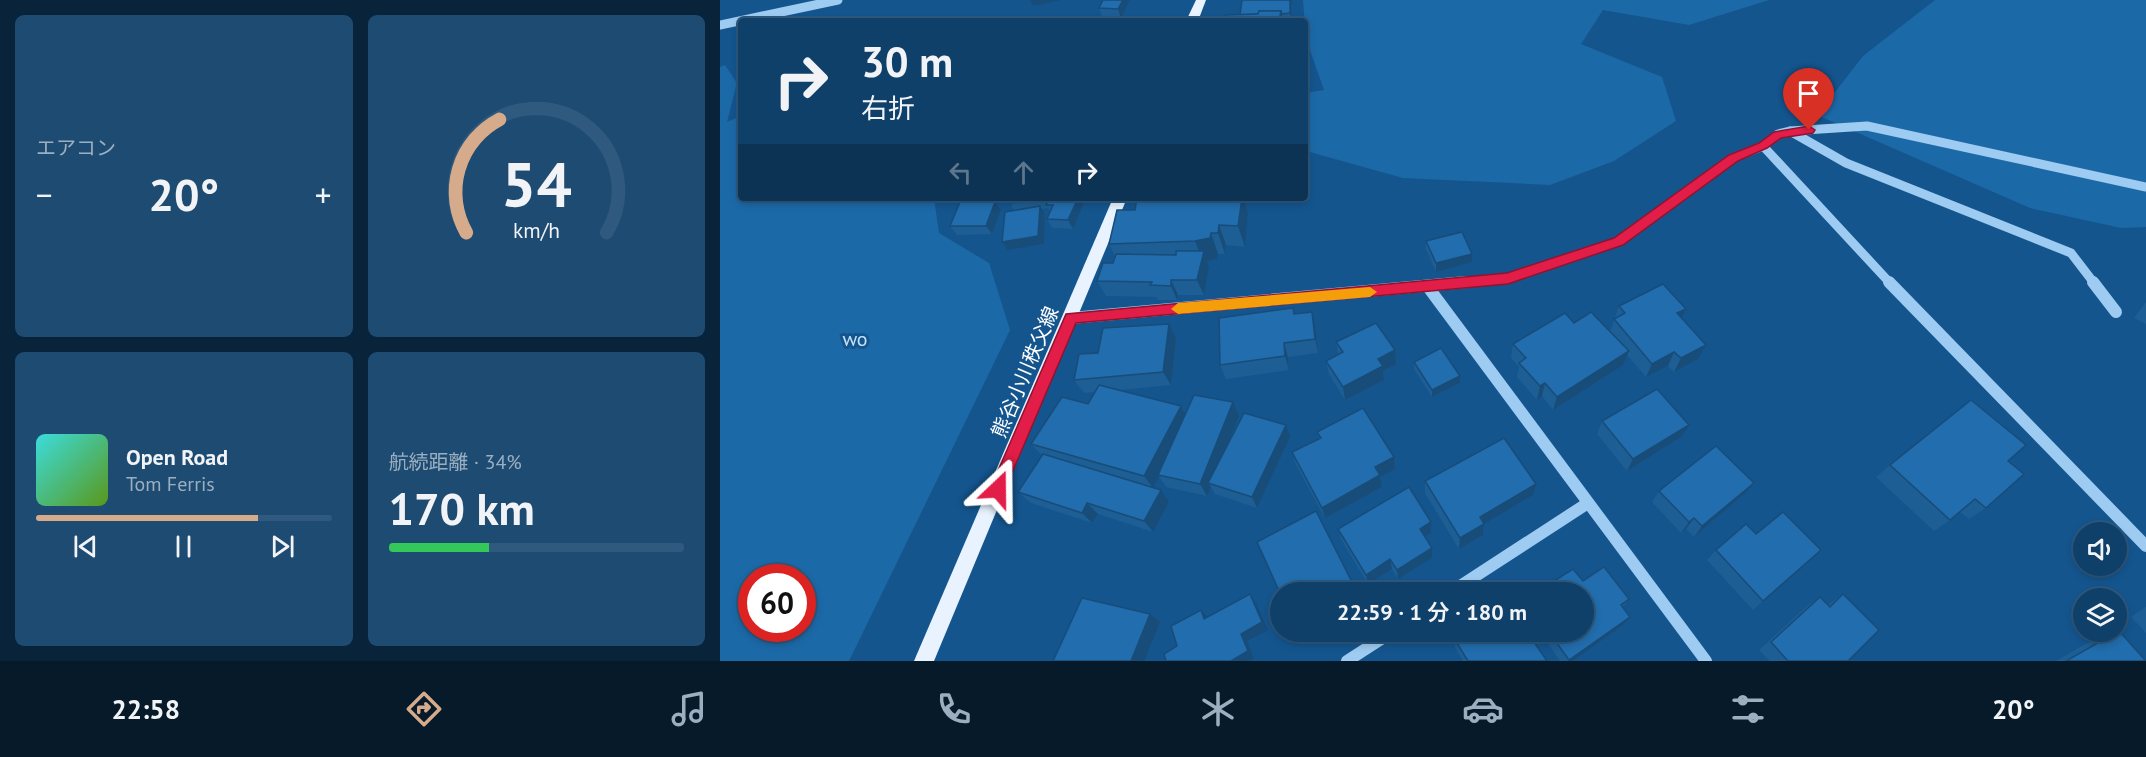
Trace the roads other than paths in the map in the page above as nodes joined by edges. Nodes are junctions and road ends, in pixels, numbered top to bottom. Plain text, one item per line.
1 (838, 0) edge
2 (1201, 0) edge
3 (753, 18) edge
4 (1193, 18) edge
5 (738, 21) edge
6 (720, 25) edge
7 (1790, 131) junction
8 (1763, 146) junction
9 (2146, 187) edge
10 (1119, 201) edge
11 (1428, 287) junction
12 (2116, 312) dead end
13 (1071, 318) junction
14 (1588, 503) junction
15 (2146, 546) edge
16 (1466, 582) edge
17 (1376, 642) edge
18 (924, 661) edge
19 (1347, 661) edge
20 (1706, 661) edge

1 - 3 street
2 - 4 main road
5 - 6 street
7 - 8 street
7 - 9 street
7 - 12 street
8 - 11 street
8 - 15 street
10 - 13 main road, 熊谷小川秩父線
11 - 13 street
11 - 14 street
13 - 18 main road, 熊谷小川秩父線
14 - 16 street
14 - 20 street
17 - 19 street

